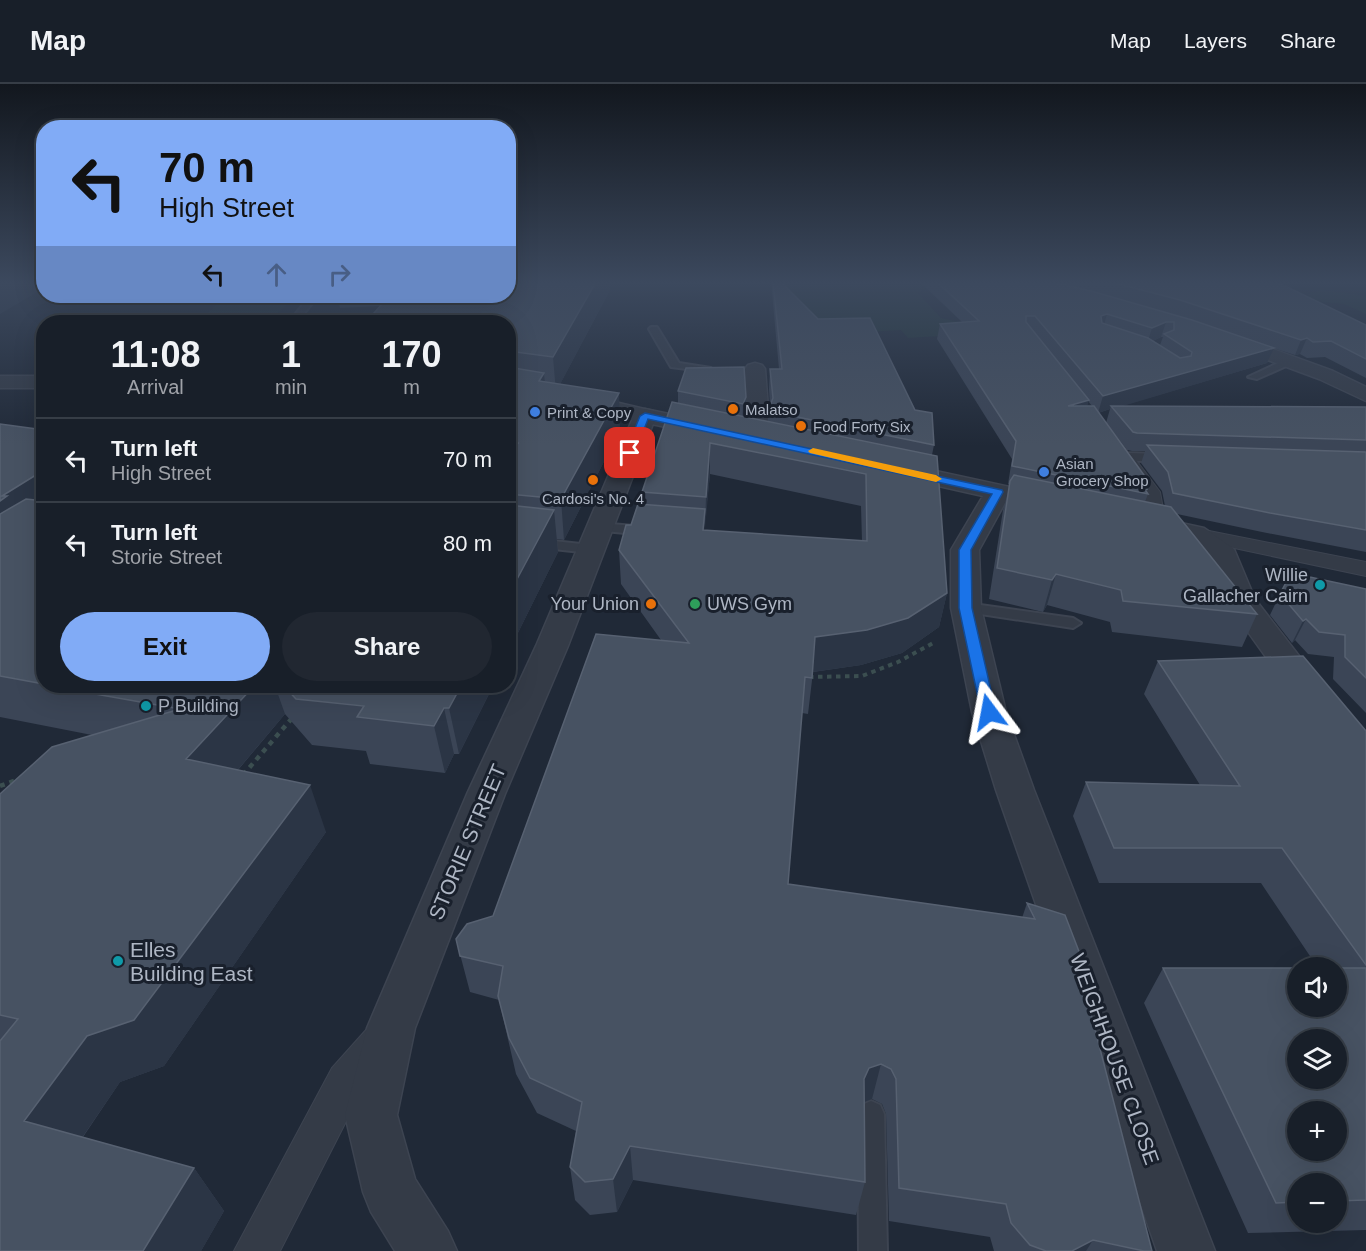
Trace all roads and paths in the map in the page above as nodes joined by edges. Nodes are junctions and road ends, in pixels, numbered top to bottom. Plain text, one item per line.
1 (658, 336) edge
2 (1218, 336) edge
3 (1289, 361) junction
4 (750, 369) dead end
5 (713, 370) edge
6 (1252, 377) edge
7 (0, 382) edge
8 (36, 382) edge
9 (516, 395) edge
10 (1366, 395) edge
11 (645, 416) junction
12 (1110, 440) edge
13 (1124, 457) junction
14 (1182, 459) edge
15 (875, 465) edge
16 (998, 492) junction
17 (1077, 509) edge
18 (1122, 519) edge
19 (1155, 526) junction
20 (657, 532) edge
21 (1194, 534) junction
22 (595, 538) junction
23 (516, 540) edge
24 (1366, 569) edge
25 (967, 616) junction
26 (1073, 623) dead end
27 (801, 677) edge
28 (296, 714) edge
29 (1366, 757) edge
30 (242, 776) edge
31 (21, 779) edge
32 (0, 786) edge
33 (391, 1028) junction
34 (871, 1114) dead end
35 (256, 1251) edge
36 (428, 1251) edge
37 (873, 1251) edge
38 (1186, 1251) edge

1 - 5 lane
2 - 3 street
3 - 6 lane
3 - 10 street
4 - 11 street
7 - 8 street
9 - 11 street
11 - 22 street, STORIE STREET
12 - 13 lane
13 - 14 lane
13 - 19 street
15 - 16 street
16 - 17 street
16 - 25 street, WEIGHHOUSE CLOSE
18 - 19 street
19 - 21 street
20 - 22 lane
21 - 24 street
21 - 29 street
22 - 23 lane
22 - 33 street, STORIE STREET
25 - 26 lane
25 - 27 path
25 - 38 street, WEIGHHOUSE CLOSE
28 - 30 path
31 - 32 path
33 - 35 street, STORIE STREET
33 - 36 street
34 - 37 lane

